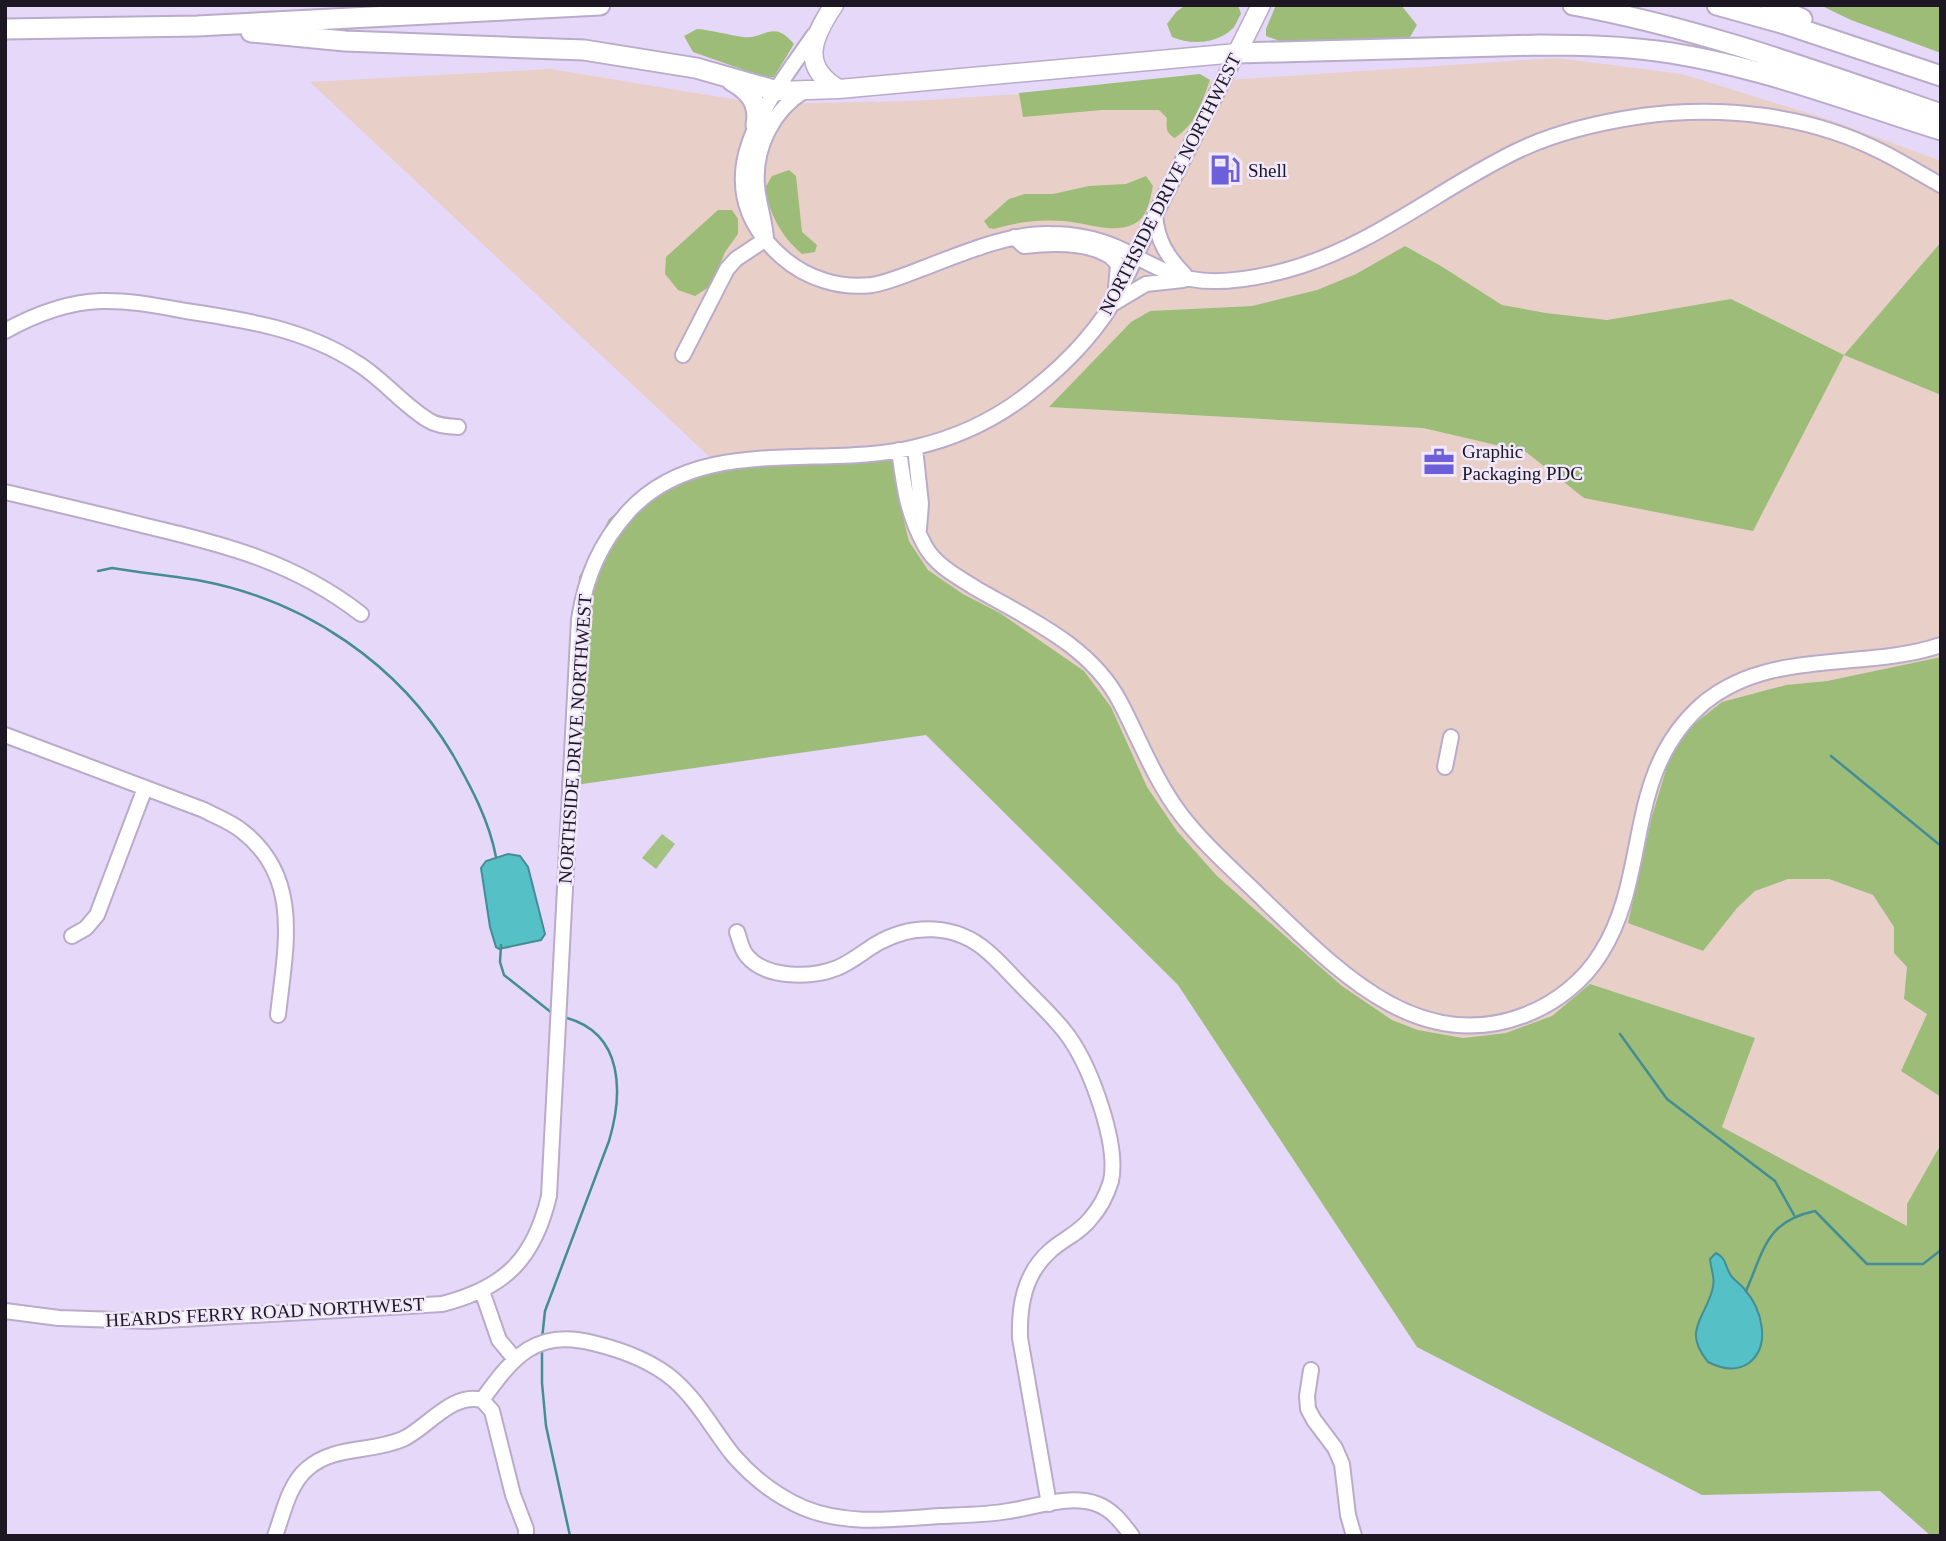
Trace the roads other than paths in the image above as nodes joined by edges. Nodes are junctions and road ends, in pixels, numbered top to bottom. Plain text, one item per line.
1 (600, 5) edge
2 (834, 5) edge
3 (1261, 5) edge
4 (1573, 5) edge
5 (1717, 5) edge
6 (1771, 5) edge
7 (197, 26) junction
8 (5, 29) edge
9 (817, 31) junction
10 (1237, 52) junction
11 (1896, 60) junction
12 (719, 74) junction
13 (1941, 76) edge
14 (839, 89) junction
15 (777, 91) junction
16 (804, 91) junction
17 (1941, 114) edge
18 (756, 125) junction
19 (1941, 130) edge
20 (1941, 185) edge
21 (1155, 215) junction
22 (1014, 237) junction
23 (766, 239) junction
24 (1135, 256) junction
25 (1190, 279) junction
26 (1111, 306) junction
27 (5, 331) edge
28 (683, 355) dead end
29 (458, 427) dead end
30 (915, 448) junction
31 (899, 450) junction
32 (5, 492) edge
33 (919, 531) junction
34 (361, 614) dead end
35 (1941, 645) edge
36 (5, 735) edge
37 (1451, 737) dead end
38 (1445, 767) dead end
39 (145, 788) junction
40 (737, 932) dead end
41 (72, 936) dead end
42 (278, 1015) dead end
43 (482, 1291) junction
44 (5, 1311) edge
45 (514, 1358) junction
46 (1311, 1370) dead end
47 (482, 1400) junction
48 (1049, 1504) junction
49 (275, 1536) edge
50 (526, 1536) edge
51 (1132, 1536) edge
52 (1354, 1536) edge

1 - 7 highway
2 - 9 main road
3 - 10 main road, NORTHSIDE DRIVE NORTHWEST
4 - 17 highway
5 - 11 highway
6 - 11 highway
7 - 8 highway
7 - 12 highway
9 - 14 main road
9 - 15 street
10 - 14 main road
10 - 19 highway
10 - 21 street, NORTHSIDE DRIVE NORTHWEST
11 - 13 highway
12 - 15 highway
12 - 18 highway
14 - 16 main road
15 - 16 main road
15 - 18 street
16 - 23 street
18 - 23 street
20 - 25 street
21 - 24 street, NORTHSIDE DRIVE NORTHWEST
21 - 25 street
22 - 23 street
22 - 24 street
22 - 26 street
23 - 28 street
24 - 25 street
24 - 26 street, NORTHSIDE DRIVE NORTHWEST
25 - 26 street
26 - 30 street, NORTHSIDE DRIVE NORTHWEST
27 - 29 street
30 - 31 street, NORTHSIDE DRIVE NORTHWEST
30 - 33 street
31 - 33 street
31 - 43 street, NORTHSIDE DRIVE NORTHWEST
32 - 34 street
33 - 35 street
36 - 39 street
37 - 38 street
39 - 41 street
39 - 42 street
40 - 48 street
43 - 44 street, HEARDS FERRY ROAD NORTHWEST
43 - 45 street
45 - 47 street
45 - 48 street
46 - 52 street
47 - 49 street
47 - 50 street
48 - 51 street

